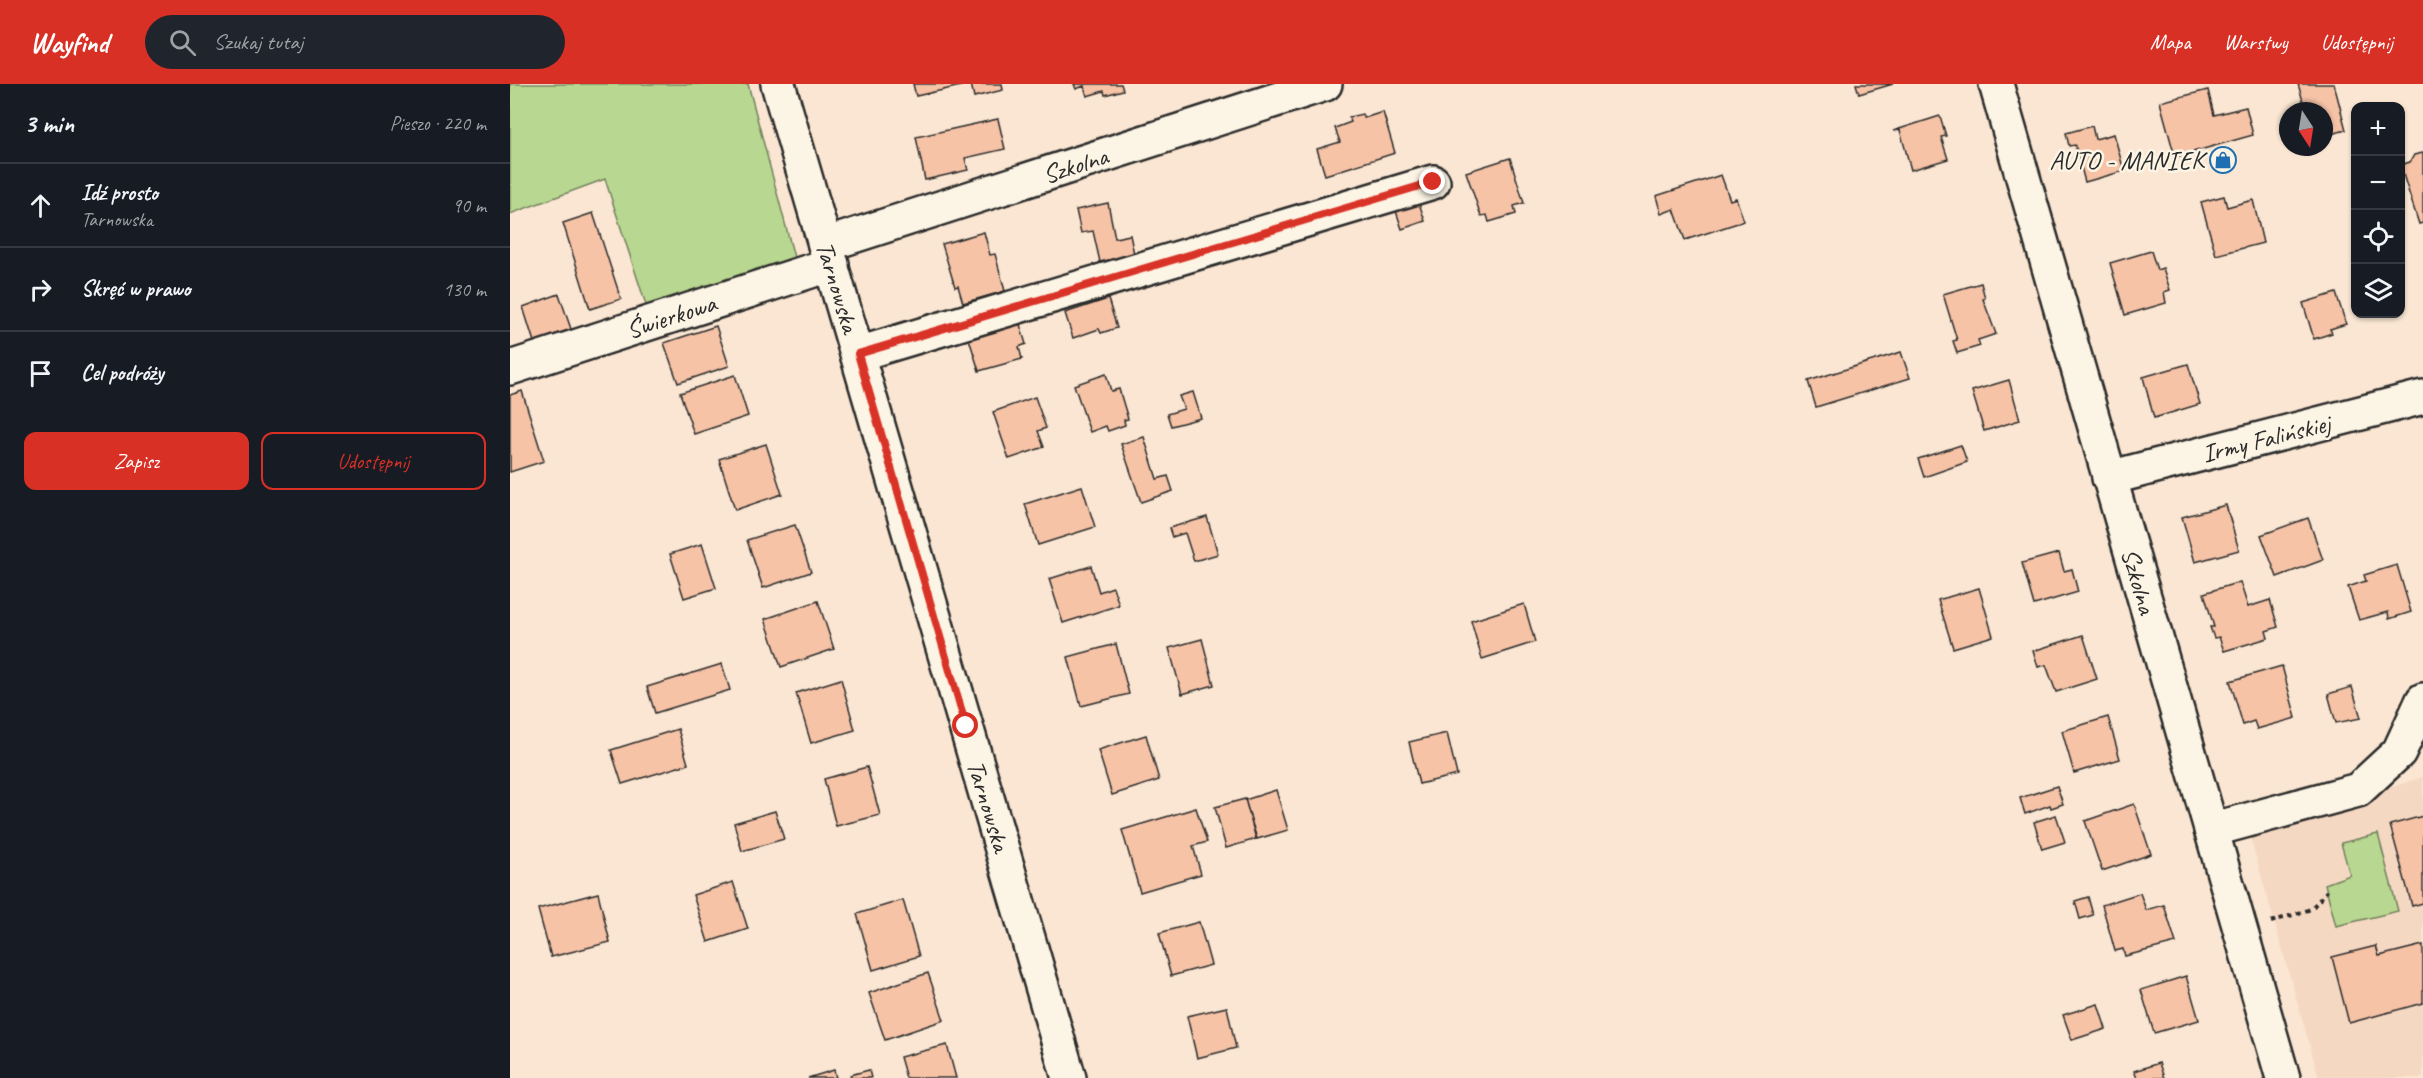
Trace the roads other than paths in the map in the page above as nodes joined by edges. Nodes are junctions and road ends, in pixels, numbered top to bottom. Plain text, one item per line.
1 (778, 84) edge
2 (1325, 84) edge
3 (1996, 84) edge
4 (1433, 182) dead end
5 (828, 255) junction
6 (858, 354) junction
7 (510, 368) edge
8 (2423, 398) edge
9 (2109, 478) junction
10 (2423, 700) edge
11 (2211, 830) junction
12 (1069, 1078) edge
13 (2283, 1078) edge

1 - 5 street, Tarnowska
2 - 5 street, Szkolna
3 - 9 street, Szkolna
4 - 6 street
5 - 6 street, Tarnowska
5 - 7 street, Świerkowa
6 - 12 street, Tarnowska
8 - 9 street, Irmy Falińskiej
9 - 11 street, Szkolna
10 - 11 street
11 - 13 street, Szkolna

